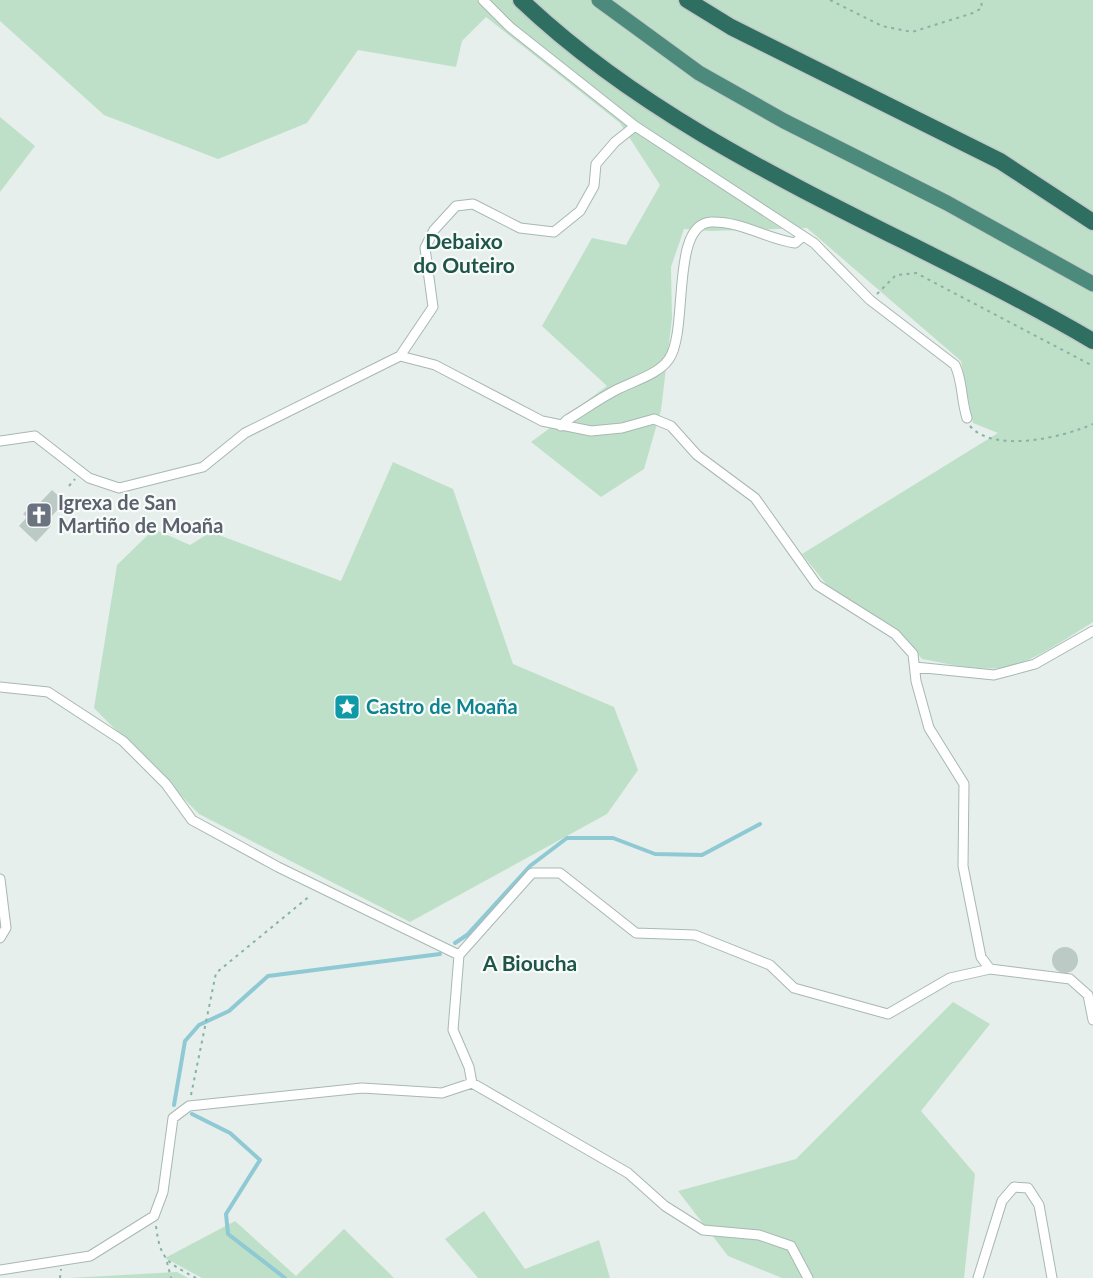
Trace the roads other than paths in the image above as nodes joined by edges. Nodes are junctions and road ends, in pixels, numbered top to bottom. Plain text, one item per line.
1 (483, 0) edge
2 (521, 0) edge
3 (599, 0) edge
4 (687, 0) edge
5 (635, 126) junction
6 (1093, 222) edge
7 (803, 236) junction
8 (1093, 284) edge
9 (1093, 341) edge
10 (400, 356) junction
11 (966, 418) road end
12 (561, 426) junction
13 (0, 441) edge
14 (1093, 631) edge
15 (915, 667) junction
16 (0, 687) edge
17 (0, 879) edge
18 (0, 938) edge
19 (459, 955) junction
20 (990, 969) junction
21 (1093, 1020) edge
22 (472, 1083) junction
23 (0, 1270) edge
24 (808, 1278) edge
25 (978, 1278) edge
26 (1052, 1278) edge

1 - 5 street
2 - 9 highway
3 - 8 highway
4 - 6 highway
5 - 7 street
5 - 10 street
7 - 11 street
7 - 12 street
10 - 12 street
10 - 13 street
12 - 15 street
14 - 15 street
15 - 20 street
16 - 19 street
17 - 18 street
19 - 20 street
19 - 22 street
20 - 21 street
22 - 23 street
22 - 24 street
25 - 26 street

